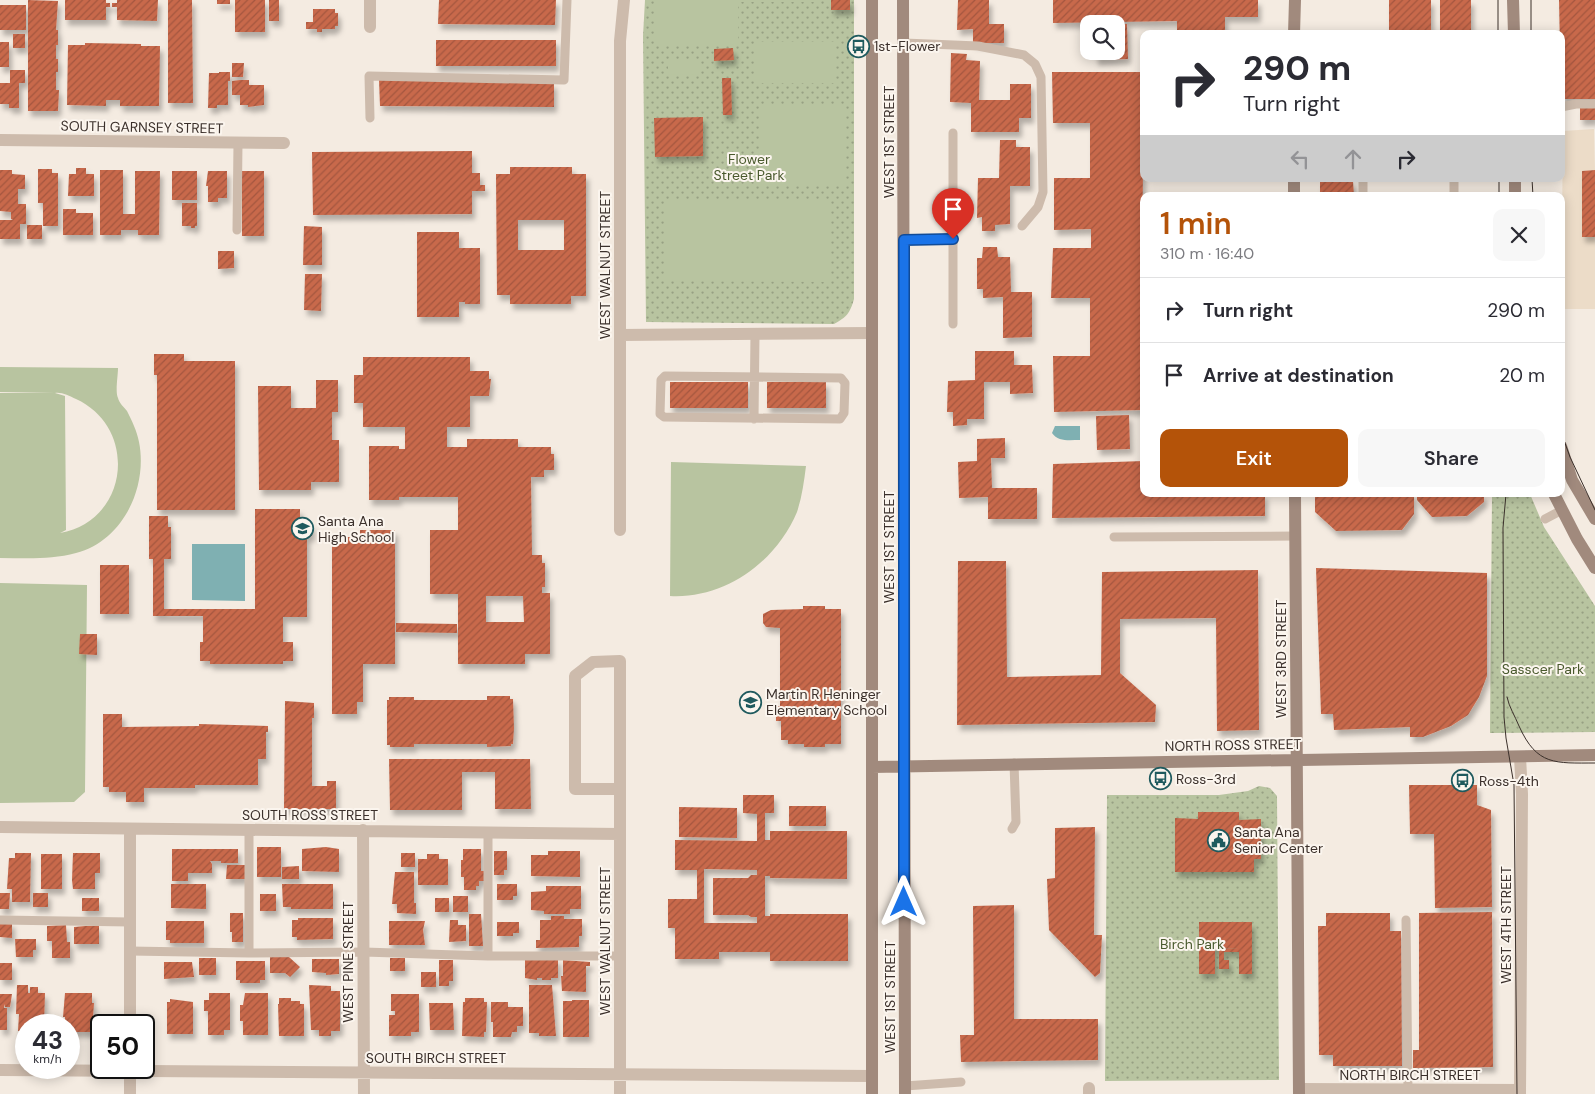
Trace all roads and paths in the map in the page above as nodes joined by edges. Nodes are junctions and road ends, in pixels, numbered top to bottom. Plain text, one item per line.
1 (370, 0) edge
2 (568, 0) edge
3 (624, 0) edge
4 (872, 0) edge
5 (903, 0) edge
6 (1294, 0) edge
7 (1514, 0) edge
8 (370, 27) dead end
9 (1294, 30) edge
10 (1514, 30) edge
11 (904, 43) junction
12 (1595, 104) edge
13 (1565, 106) edge
14 (370, 118) dead end
15 (953, 132) dead end
16 (0, 140) edge
17 (238, 143) junction
18 (284, 143) dead end
19 (1022, 226) dead end
20 (237, 230) dead end
21 (953, 239) junction
22 (904, 240) junction
23 (953, 324) dead end
24 (872, 333) junction
25 (755, 334) junction
26 (620, 335) junction
27 (754, 377) junction
28 (754, 419) junction
29 (1565, 458) edge
30 (1295, 497) edge
31 (1556, 497) edge
32 (1562, 510) junction
33 (1595, 519) edge
34 (1545, 520) dead end
35 (620, 530) dead end
36 (1295, 536) junction
37 (1114, 537) dead end
38 (1595, 568) edge
39 (1595, 755) edge
40 (1520, 757) junction
41 (1297, 759) junction
42 (1014, 763) junction
43 (904, 765) junction
44 (872, 766) junction
45 (620, 789) junction
46 (0, 827) edge
47 (130, 829) junction
48 (1012, 829) dead end
49 (249, 830) junction
50 (363, 830) junction
51 (488, 832) junction
52 (620, 834) junction
53 (0, 920) edge
54 (1406, 920) dead end
55 (130, 922) junction
56 (130, 951) junction
57 (364, 952) junction
58 (249, 953) junction
59 (488, 956) junction
60 (620, 956) junction
61 (130, 1014) edge
62 (90, 1069) edge
63 (155, 1069) edge
64 (0, 1070) edge
65 (364, 1072) junction
66 (620, 1074) junction
67 (872, 1076) junction
68 (130, 1079) edge
69 (961, 1082) dead end
70 (905, 1090) edge
71 (1408, 1090) junction
72 (1299, 1091) edge
73 (1421, 1092) edge
74 (1520, 1092) edge
75 (130, 1094) edge
76 (364, 1094) edge
77 (620, 1094) edge
78 (872, 1094) edge

1 - 8 street
2 - 14 lane
3 - 26 street, WEST WALNUT STREET
4 - 24 main road, WEST 1ST STREET
5 - 11 main road, WEST 1ST STREET
6 - 9 main road
7 - 10 main road
11 - 19 lane
11 - 22 main road, WEST 1ST STREET
12 - 13 lane
15 - 21 lane
16 - 17 street, SOUTH GARNSEY STREET
17 - 18 street, SOUTH GARNSEY STREET
17 - 20 lane
21 - 22 lane
21 - 23 lane
22 - 43 main road, WEST 1ST STREET
24 - 25 street
24 - 44 main road, WEST 1ST STREET
25 - 26 street
25 - 27 lane
26 - 35 street, WEST WALNUT STREET
27 - 28 lane
27 - 28 lane
27 - 28 lane
29 - 33 main road
30 - 36 main road, WEST 3RD STREET
31 - 32 main road
32 - 34 lane
32 - 38 main road
36 - 37 lane
36 - 41 main road, WEST 3RD STREET
39 - 40 main road, NORTH ROSS STREET
40 - 41 main road, NORTH ROSS STREET
40 - 74 street, WEST 4TH STREET
41 - 42 main road, NORTH ROSS STREET
41 - 72 main road, WEST 3RD STREET
42 - 43 main road, NORTH ROSS STREET
42 - 48 lane
43 - 44 main road, NORTH ROSS STREET
43 - 70 main road, WEST 1ST STREET
44 - 67 main road, WEST 1ST STREET
45 - 45 street, WEST WALNUT STREET
45 - 52 street, WEST WALNUT STREET
46 - 47 street, SOUTH ROSS STREET
47 - 49 street, SOUTH ROSS STREET
47 - 55 street
49 - 50 street, SOUTH ROSS STREET
49 - 58 lane
50 - 51 street, SOUTH ROSS STREET
50 - 57 street, WEST PINE STREET
51 - 52 street, SOUTH ROSS STREET
51 - 59 lane
52 - 60 street, WEST WALNUT STREET
53 - 55 lane
54 - 71 lane
55 - 56 street
56 - 58 lane
56 - 61 street
57 - 58 lane
57 - 59 lane
57 - 65 street, WEST PINE STREET
59 - 60 lane
60 - 66 street, WEST WALNUT STREET
62 - 64 street, SOUTH BIRCH STREET
63 - 65 street, SOUTH BIRCH STREET
65 - 66 street, SOUTH BIRCH STREET
65 - 76 street, WEST PINE STREET
66 - 67 street, SOUTH BIRCH STREET
66 - 77 street, WEST WALNUT STREET
67 - 78 main road, WEST 1ST STREET
68 - 75 street
69 - 70 lane
71 - 72 street, NORTH BIRCH STREET
71 - 73 street, NORTH BIRCH STREET
73 - 74 street, NORTH BIRCH STREET

